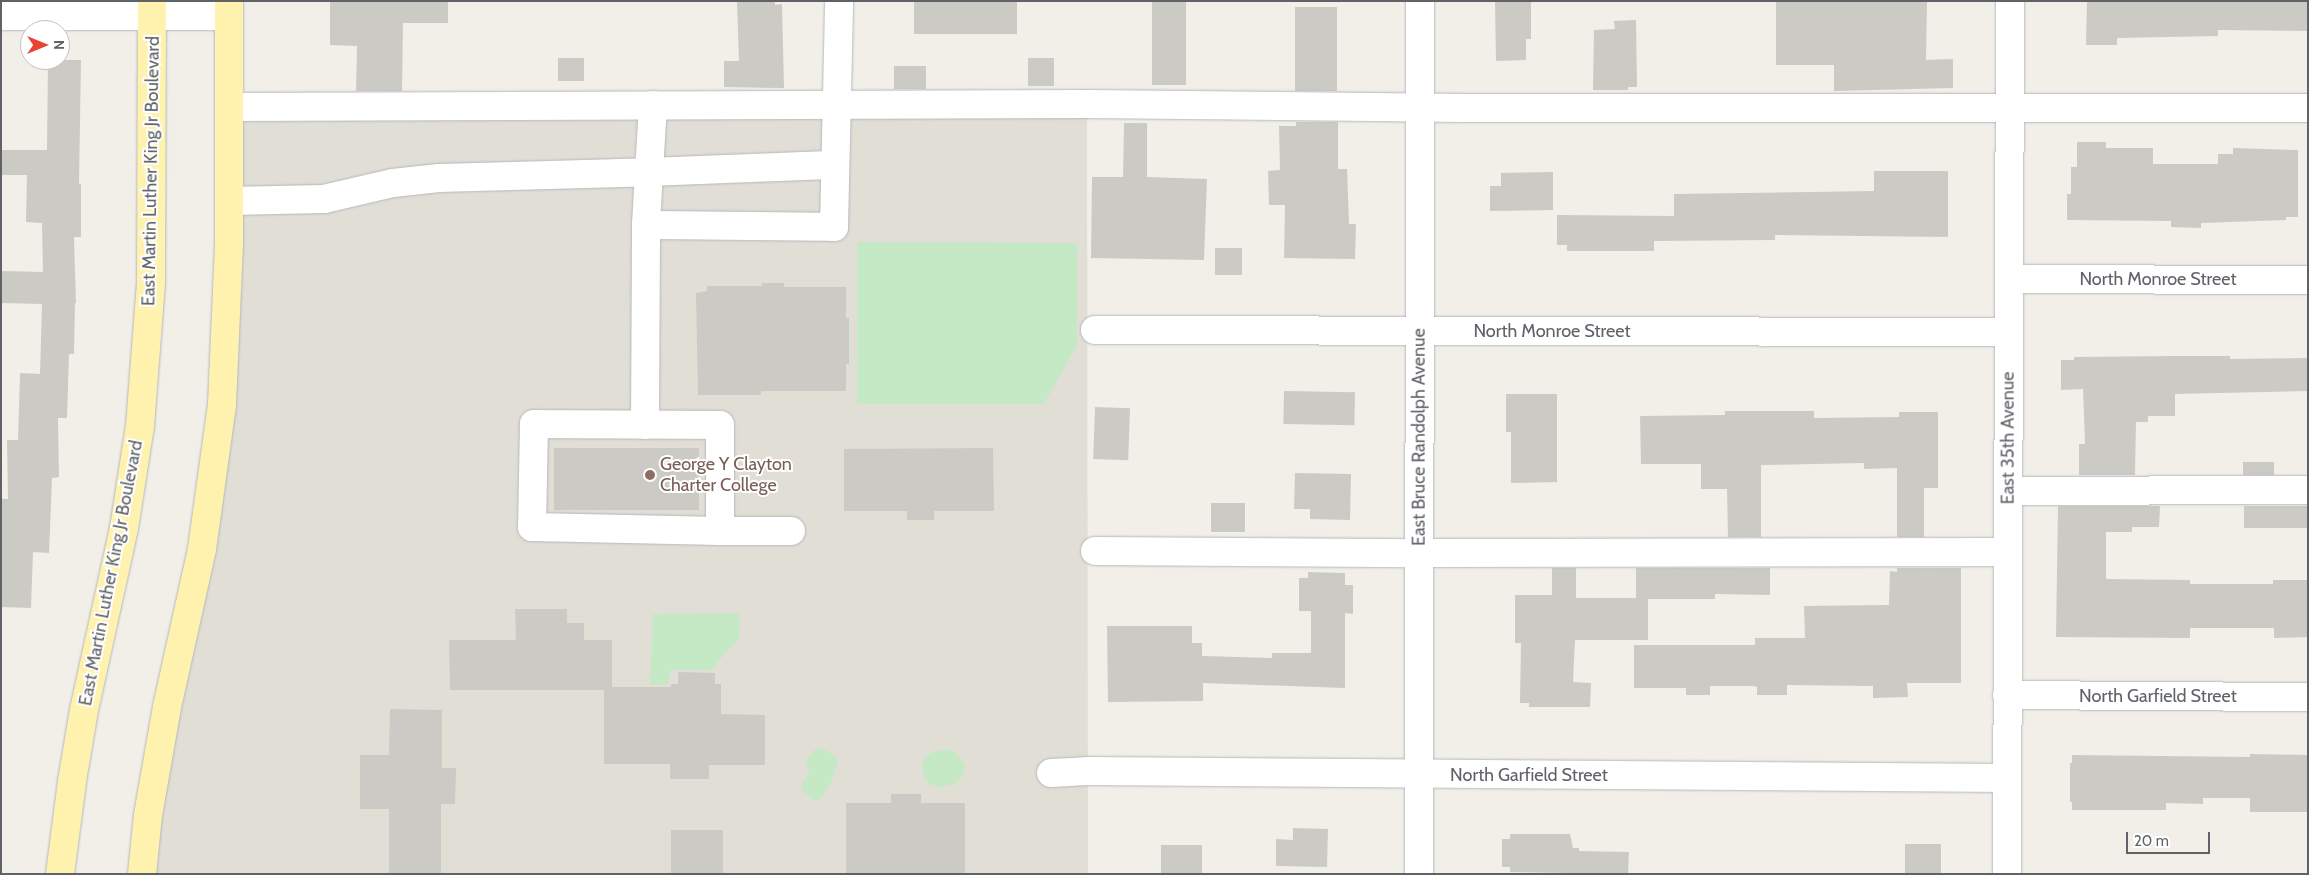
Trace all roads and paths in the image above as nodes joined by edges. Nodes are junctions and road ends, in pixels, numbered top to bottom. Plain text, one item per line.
1 (839, 1) edge
2 (1420, 1) edge
3 (2010, 1) edge
4 (152, 9) edge
5 (229, 9) edge
6 (1, 16) edge
7 (838, 104) junction
8 (653, 106) junction
9 (229, 107) junction
10 (1420, 107) junction
11 (2009, 107) junction
12 (2308, 108) edge
13 (834, 166) junction
14 (649, 172) junction
15 (229, 201) junction
16 (646, 226) junction
17 (2009, 279) junction
18 (2308, 280) edge
19 (1095, 330) dead end
20 (1420, 330) junction
21 (2009, 332) junction
22 (645, 425) junction
23 (2308, 490) edge
24 (2008, 491) junction
25 (720, 530) junction
26 (792, 531) dead end
27 (1095, 551) dead end
28 (2008, 552) junction
29 (1419, 553) junction
30 (2007, 695) junction
31 (2308, 696) edge
32 (1051, 773) dead end
33 (1419, 774) junction
34 (2007, 778) junction
35 (60, 874) edge
36 (142, 874) edge
37 (1419, 874) edge
38 (2006, 874) edge

1 - 7 street
2 - 10 street, East Bruce Randolph Avenue
3 - 11 street, East 35th Avenue
4 - 5 street
4 - 6 street
4 - 35 main road, East Martin Luther King Jr Boulevard
5 - 9 main road
7 - 8 street
7 - 10 street
7 - 13 street
8 - 9 street
8 - 14 street
9 - 15 main road
10 - 11 street
10 - 20 street, East Bruce Randolph Avenue
11 - 12 street
11 - 17 street, East 35th Avenue
13 - 14 street
13 - 16 street
14 - 15 street
14 - 16 street
15 - 36 main road
16 - 22 street
17 - 18 street, North Monroe Street
17 - 21 street, East 35th Avenue
19 - 20 street, North Monroe Street
20 - 21 street, North Monroe Street
20 - 29 street, East Bruce Randolph Avenue
21 - 24 street, East 35th Avenue
22 - 25 street
22 - 25 street
23 - 24 street
24 - 28 street, East 35th Avenue
25 - 26 street
27 - 29 street
28 - 29 street
28 - 30 street, East 35th Avenue
29 - 33 street, East Bruce Randolph Avenue
30 - 31 street, North Garfield Street
30 - 34 street, East 35th Avenue
32 - 33 street, North Garfield Street
33 - 34 street, North Garfield Street
33 - 37 street, East Bruce Randolph Avenue
34 - 38 street, East 35th Avenue

